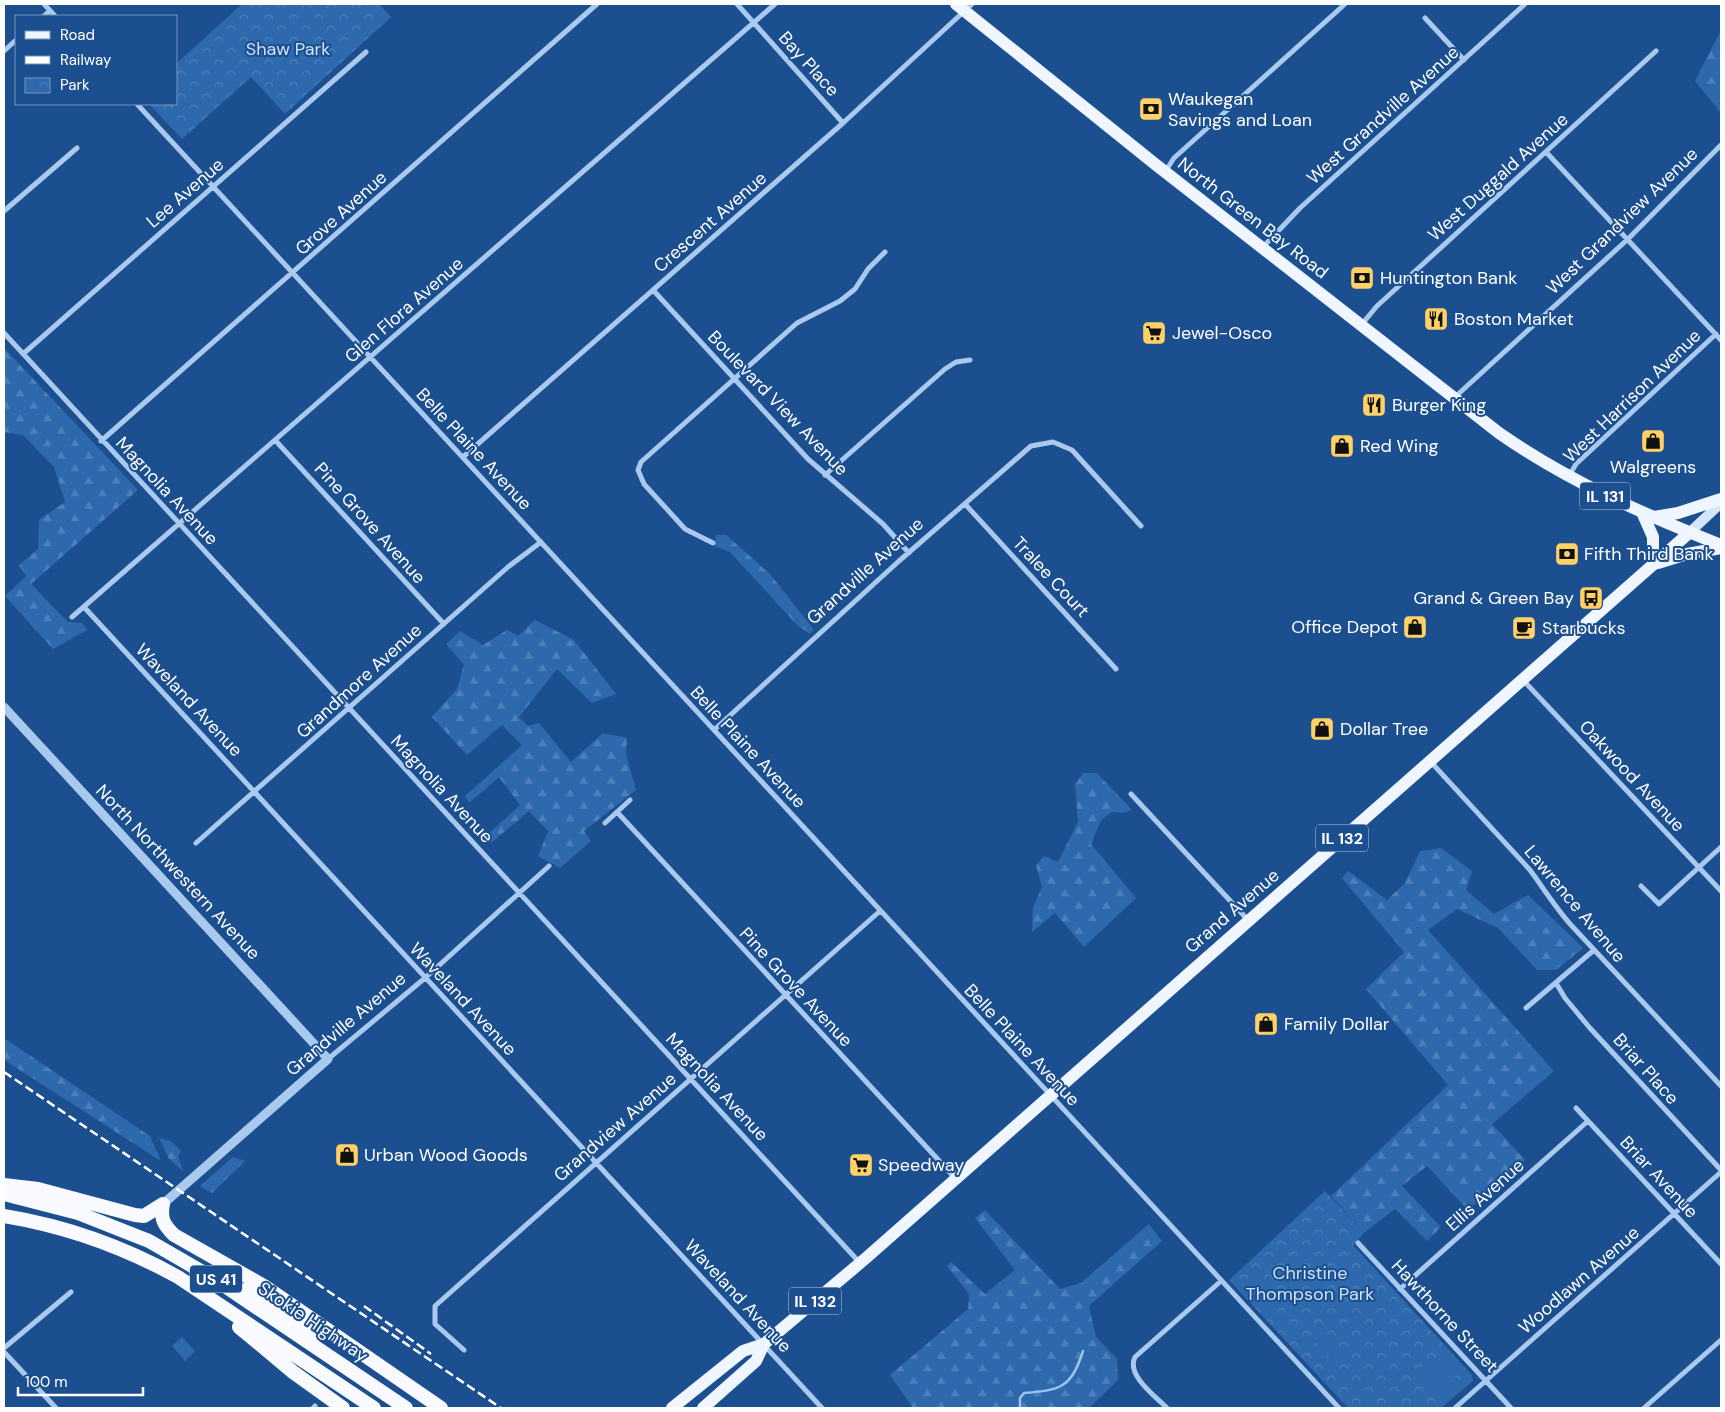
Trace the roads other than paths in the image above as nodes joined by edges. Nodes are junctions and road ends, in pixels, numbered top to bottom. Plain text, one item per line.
1 (44, 4) edge
2 (598, 4) edge
3 (737, 4) edge
4 (775, 4) edge
5 (1345, 4) edge
6 (1525, 4) edge
7 (964, 6) edge
8 (50, 11) junction
9 (45, 15) edge
10 (54, 15) edge
11 (1425, 18) dead end
12 (754, 23) junction
13 (15, 41) edge
14 (4, 51) edge
15 (1656, 51) dead end
16 (366, 52) dead end
17 (1464, 60) junction
18 (138, 105) edge
19 (843, 123) junction
20 (1721, 145) edge
21 (77, 148) dead end
22 (1546, 152) junction
23 (1165, 172) junction
24 (214, 186) junction
25 (4, 211) edge
26 (1628, 239) junction
27 (1262, 248) junction
28 (884, 252) dead end
29 (294, 274) junction
30 (653, 290) junction
31 (1361, 325) junction
32 (4, 333) edge
33 (1716, 334) junction
34 (1721, 340) edge
35 (22, 354) junction
36 (370, 356) junction
37 (970, 360) dead end
38 (734, 378) junction
39 (1454, 398) junction
40 (275, 440) junction
41 (101, 441) junction
42 (463, 457) junction
43 (825, 475) junction
44 (1568, 477) junction
45 (1721, 499) edge
46 (1721, 503) edge
47 (964, 504) junction
48 (1648, 515) junction
49 (180, 524) junction
50 (1141, 526) dead end
51 (1689, 533) junction
52 (541, 542) junction
53 (713, 543) dead end
54 (1721, 547) edge
55 (909, 553) junction
56 (1653, 564) junction
57 (84, 607) junction
58 (72, 617) dead end
59 (444, 624) junction
60 (1116, 669) dead end
61 (1523, 679) junction
62 (4, 708) edge
63 (349, 709) junction
64 (714, 730) junction
65 (1430, 761) junction
66 (255, 792) junction
67 (1132, 794) dead end
68 (630, 800) dead end
69 (617, 812) junction
70 (605, 823) dead end
71 (196, 843) dead end
72 (1721, 847) edge
73 (549, 866) dead end
74 (1699, 867) junction
75 (1641, 886) dead end
76 (1721, 891) edge
77 (519, 893) junction
78 (880, 911) junction
79 (1248, 920) junction
80 (1594, 950) junction
81 (425, 978) junction
82 (1556, 982) junction
83 (785, 996) junction
84 (1526, 1008) dead end
85 (328, 1059) junction
86 (691, 1078) junction
87 (1721, 1086) edge
88 (1050, 1096) junction
89 (1576, 1108) dead end
90 (1588, 1121) junction
91 (596, 1162) junction
92 (1721, 1171) edge
93 (956, 1179) junction
94 (4, 1185) edge
95 (4, 1194) edge
96 (162, 1204) junction
97 (1676, 1215) junction
98 (4, 1216) edge
99 (149, 1241) junction
100 (1358, 1243) dead end
101 (861, 1263) junction
102 (1721, 1264) edge
103 (178, 1277) junction
104 (1221, 1281) junction
105 (1400, 1289) junction
106 (71, 1292) dead end
107 (1721, 1340) edge
108 (764, 1344) junction
109 (4, 1348) edge
110 (464, 1350) dead end
111 (4, 1352) edge
112 (1486, 1381) junction
113 (415, 1391) junction
114 (56, 1408) edge
115 (342, 1408) edge
116 (374, 1408) edge
117 (406, 1408) edge
118 (441, 1408) edge
119 (672, 1408) edge
120 (703, 1408) edge
121 (822, 1408) edge
122 (1167, 1408) edge
123 (1339, 1408) edge
124 (1455, 1408) edge
125 (1511, 1408) edge
126 (1644, 1408) edge

1 - 8 street
2 - 29 street, Grove Avenue
3 - 12 street, Bay Place
4 - 12 street, Glen Flora Avenue
5 - 23 street
6 - 17 street, West Grandville Avenue
7 - 19 street, Crescent Avenue
7 - 23 main road, North Green Bay Road / IL 131
8 - 9 street
8 - 10 street
11 - 17 street
12 - 19 street, Bay Place
12 - 36 street, Glen Flora Avenue
13 - 14 street
15 - 22 street, West Duggald Avenue
16 - 24 street, Lee Avenue
17 - 27 street, West Grandville Avenue
18 - 24 street, Belle Plaine Avenue
19 - 30 street, Crescent Avenue
20 - 26 street, West Grandview Avenue
21 - 25 street
22 - 26 street
22 - 31 street, West Duggald Avenue
23 - 27 main road, North Green Bay Road / IL 131
24 - 29 street, Belle Plaine Avenue
24 - 35 street, Lee Avenue
26 - 33 street
26 - 39 street, West Grandview Avenue
27 - 31 main road, North Green Bay Road / IL 131
28 - 38 street
29 - 36 street, Belle Plaine Avenue
29 - 41 street, Grove Avenue
30 - 38 street, Boulevard View Avenue
30 - 42 street, Crescent Avenue
31 - 39 main road, North Green Bay Road / IL 131
32 - 35 street, Magnolia Avenue
33 - 34 street
33 - 44 street, West Harrison Avenue
35 - 41 street, Magnolia Avenue
36 - 40 street, Glen Flora Avenue
36 - 42 street, Belle Plaine Avenue
37 - 43 street
38 - 43 street, Boulevard View Avenue
38 - 53 street
39 - 44 main road, North Green Bay Road / IL 131
40 - 49 street, Glen Flora Avenue
40 - 59 street, Pine Grove Avenue
41 - 49 street, Magnolia Avenue
42 - 52 street, Belle Plaine Avenue
43 - 55 street, Boulevard View Avenue
44 - 48 main road, North Green Bay Road / IL 131
45 - 48 main road
46 - 51 main road, Grand Avenue
47 - 50 street, Grandville Avenue
47 - 55 street, Grandville Avenue
47 - 60 street, Tralee Court
48 - 51 main road, North Green Bay Road / IL 131
48 - 56 main road
49 - 57 street, Glen Flora Avenue
49 - 63 street, Magnolia Avenue
51 - 54 main road, North Green Bay Road
51 - 56 main road, Grand Avenue / IL 132
52 - 59 street, Grandmore Avenue
52 - 64 street, Belle Plaine Avenue
54 - 56 main road
55 - 64 street, Grandville Avenue
56 - 61 main road, Grand Avenue / IL 132
57 - 58 street, Glen Flora Avenue
57 - 66 street, Waveland Avenue
59 - 63 street, Grandmore Avenue
61 - 65 main road, Grand Avenue / IL 132
61 - 74 street, Oakwood Avenue
62 - 85 street, North Northwestern Avenue
63 - 66 street, Grandmore Avenue
63 - 77 street, Magnolia Avenue
64 - 78 street, Belle Plaine Avenue
65 - 79 main road, Grand Avenue / IL 132
65 - 80 street, Lawrence Avenue
66 - 71 street, Grandmore Avenue
66 - 81 street, Waveland Avenue
67 - 79 street
68 - 69 street
69 - 70 street
69 - 83 street, Pine Grove Avenue
72 - 74 street
73 - 77 street, Grandville Avenue
74 - 75 street
74 - 76 street, Oakwood Avenue
77 - 81 street, Grandville Avenue
77 - 86 street, Magnolia Avenue
78 - 83 street, Grandview Avenue
78 - 88 street, Belle Plaine Avenue
79 - 88 main road, Grand Avenue / IL 132
80 - 82 street
80 - 87 street, Lawrence Avenue
81 - 85 street, Grandville Avenue
81 - 91 street, Waveland Avenue
82 - 84 street
82 - 92 street, Briar Place
83 - 86 street, Grandview Avenue
83 - 93 street, Pine Grove Avenue
85 - 96 street, Grandville Avenue
86 - 91 street, Grandview Avenue
86 - 101 street, Magnolia Avenue
88 - 93 main road, Grand Avenue / IL 132
88 - 104 street, Belle Plaine Avenue
89 - 90 street, Briar Avenue
90 - 97 street, Briar Avenue
90 - 105 street, Ellis Avenue
91 - 108 street, Waveland Avenue
91 - 110 street, Grandview Avenue
92 - 97 street, Woodlawn Avenue
93 - 101 main road, Grand Avenue / IL 132
94 - 96 highway
95 - 99 highway, Skokie Highway / US 41
96 - 113 highway
97 - 102 street, Briar Avenue
97 - 112 street, Woodlawn Avenue
98 - 103 highway, US 41
99 - 113 highway
99 - 117 highway, Skokie Highway / US 41
100 - 105 street, Hawthorne Street
101 - 108 main road, Grand Avenue / IL 132
103 - 115 highway
103 - 116 highway, US 41
104 - 122 street
104 - 123 street, Belle Plaine Avenue
105 - 112 street, Hawthorne Street
106 - 109 street
107 - 126 street
108 - 119 main road, Grand Avenue / IL 132
108 - 120 main road, Grand Avenue / IL 132
108 - 121 street, Waveland Avenue
111 - 114 street
112 - 124 street, Woodlawn Avenue
112 - 125 street, Hawthorne Street
113 - 118 highway

